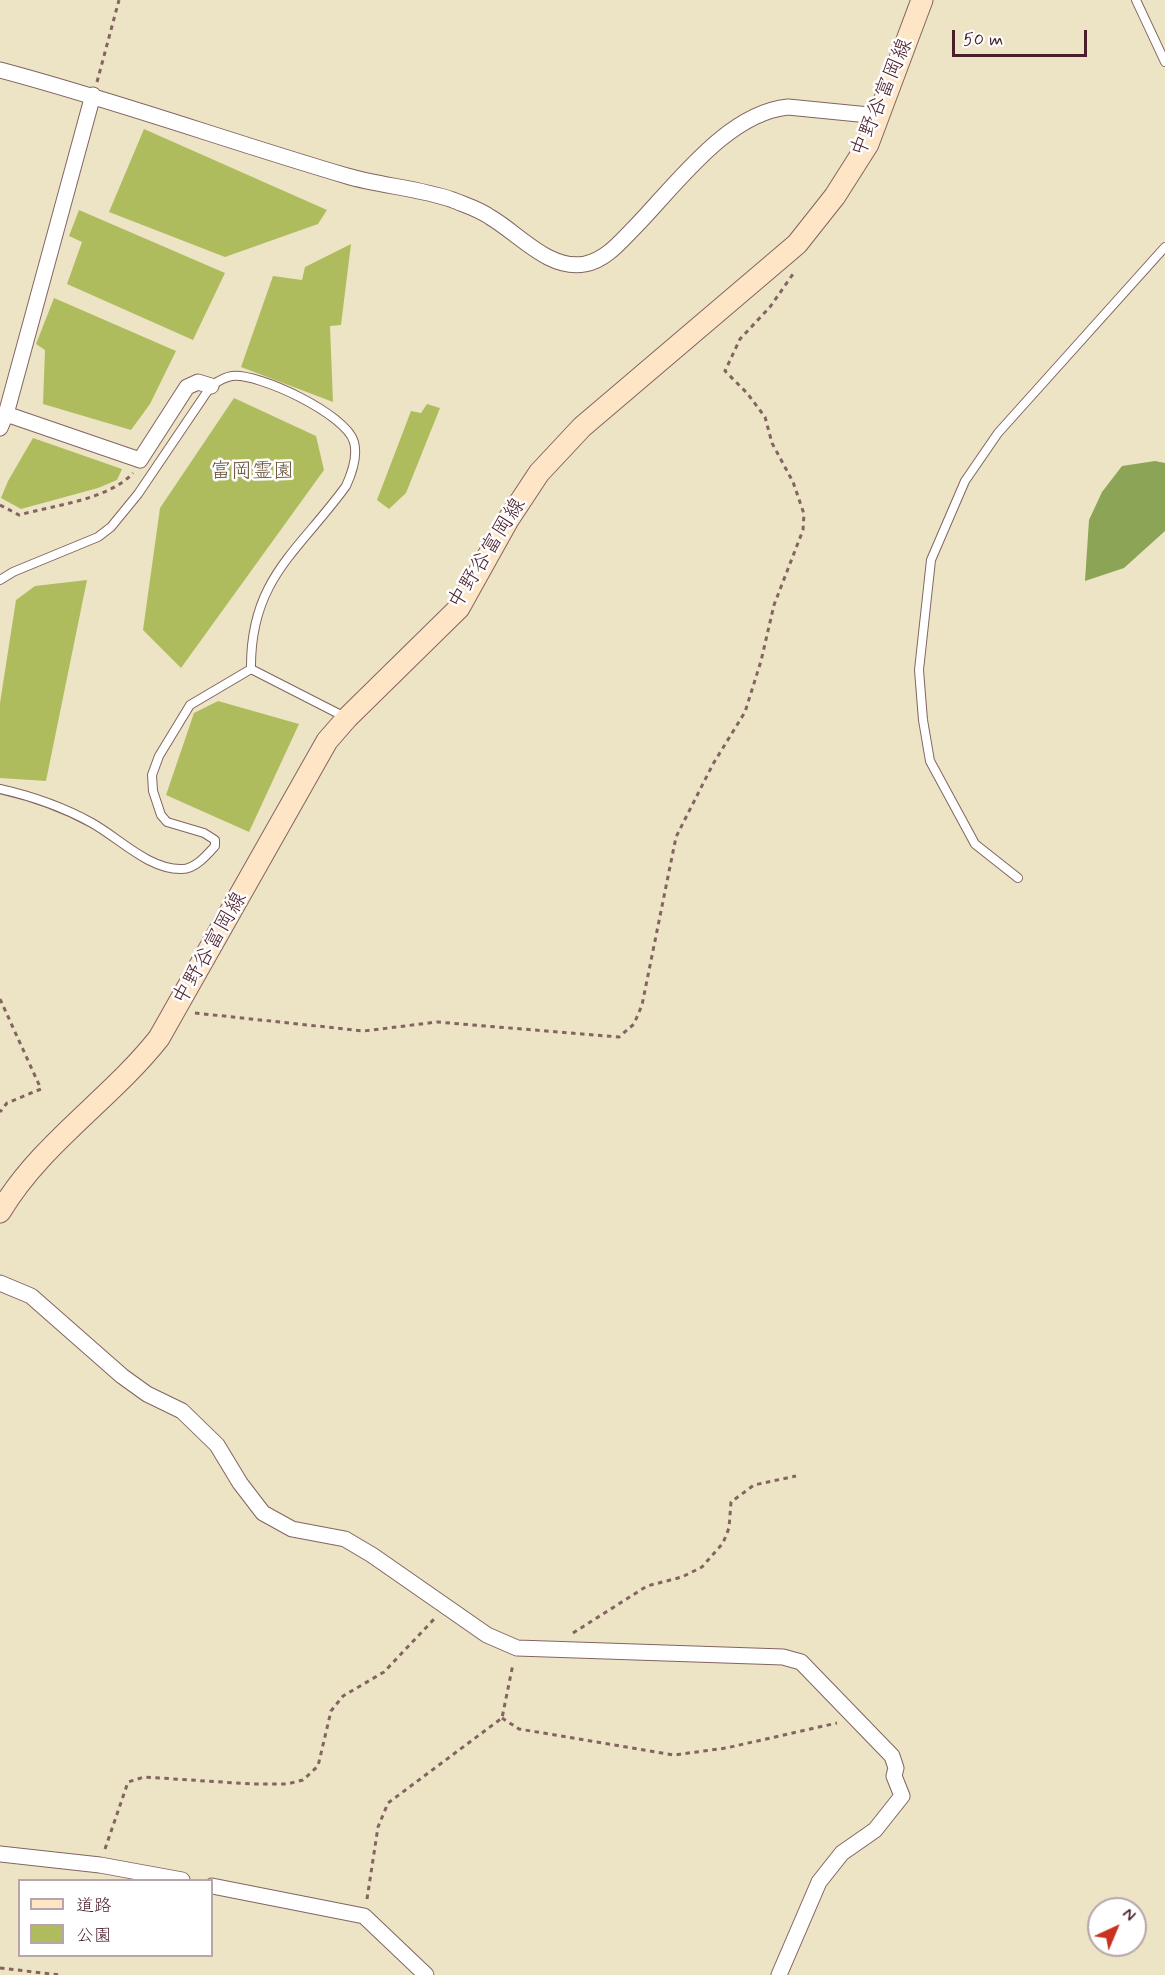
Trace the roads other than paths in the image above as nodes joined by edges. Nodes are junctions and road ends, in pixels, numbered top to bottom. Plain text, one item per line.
1 (922, 0) edge
2 (1136, 0) edge
3 (1165, 62) edge
4 (0, 70) edge
5 (93, 95) junction
6 (879, 116) junction
7 (1165, 247) edge
8 (212, 386) junction
9 (3, 421) edge
10 (0, 580) edge
11 (251, 669) junction
12 (347, 718) junction
13 (0, 789) edge
14 (1018, 878) dead end
15 (0, 1212) edge
16 (0, 1283) edge
17 (0, 1854) edge
18 (172, 1879) edge
19 (213, 1886) edge
20 (426, 1975) edge
21 (779, 1975) edge

1 - 6 main road, 中野谷富岡線
2 - 3 lane
4 - 5 street
5 - 6 street
5 - 9 street
6 - 12 main road, 中野谷富岡線
7 - 14 lane
8 - 9 street
8 - 10 lane
8 - 11 lane
11 - 12 lane
11 - 13 lane
12 - 15 main road, 中野谷富岡線
16 - 21 street
17 - 18 street
19 - 20 street

